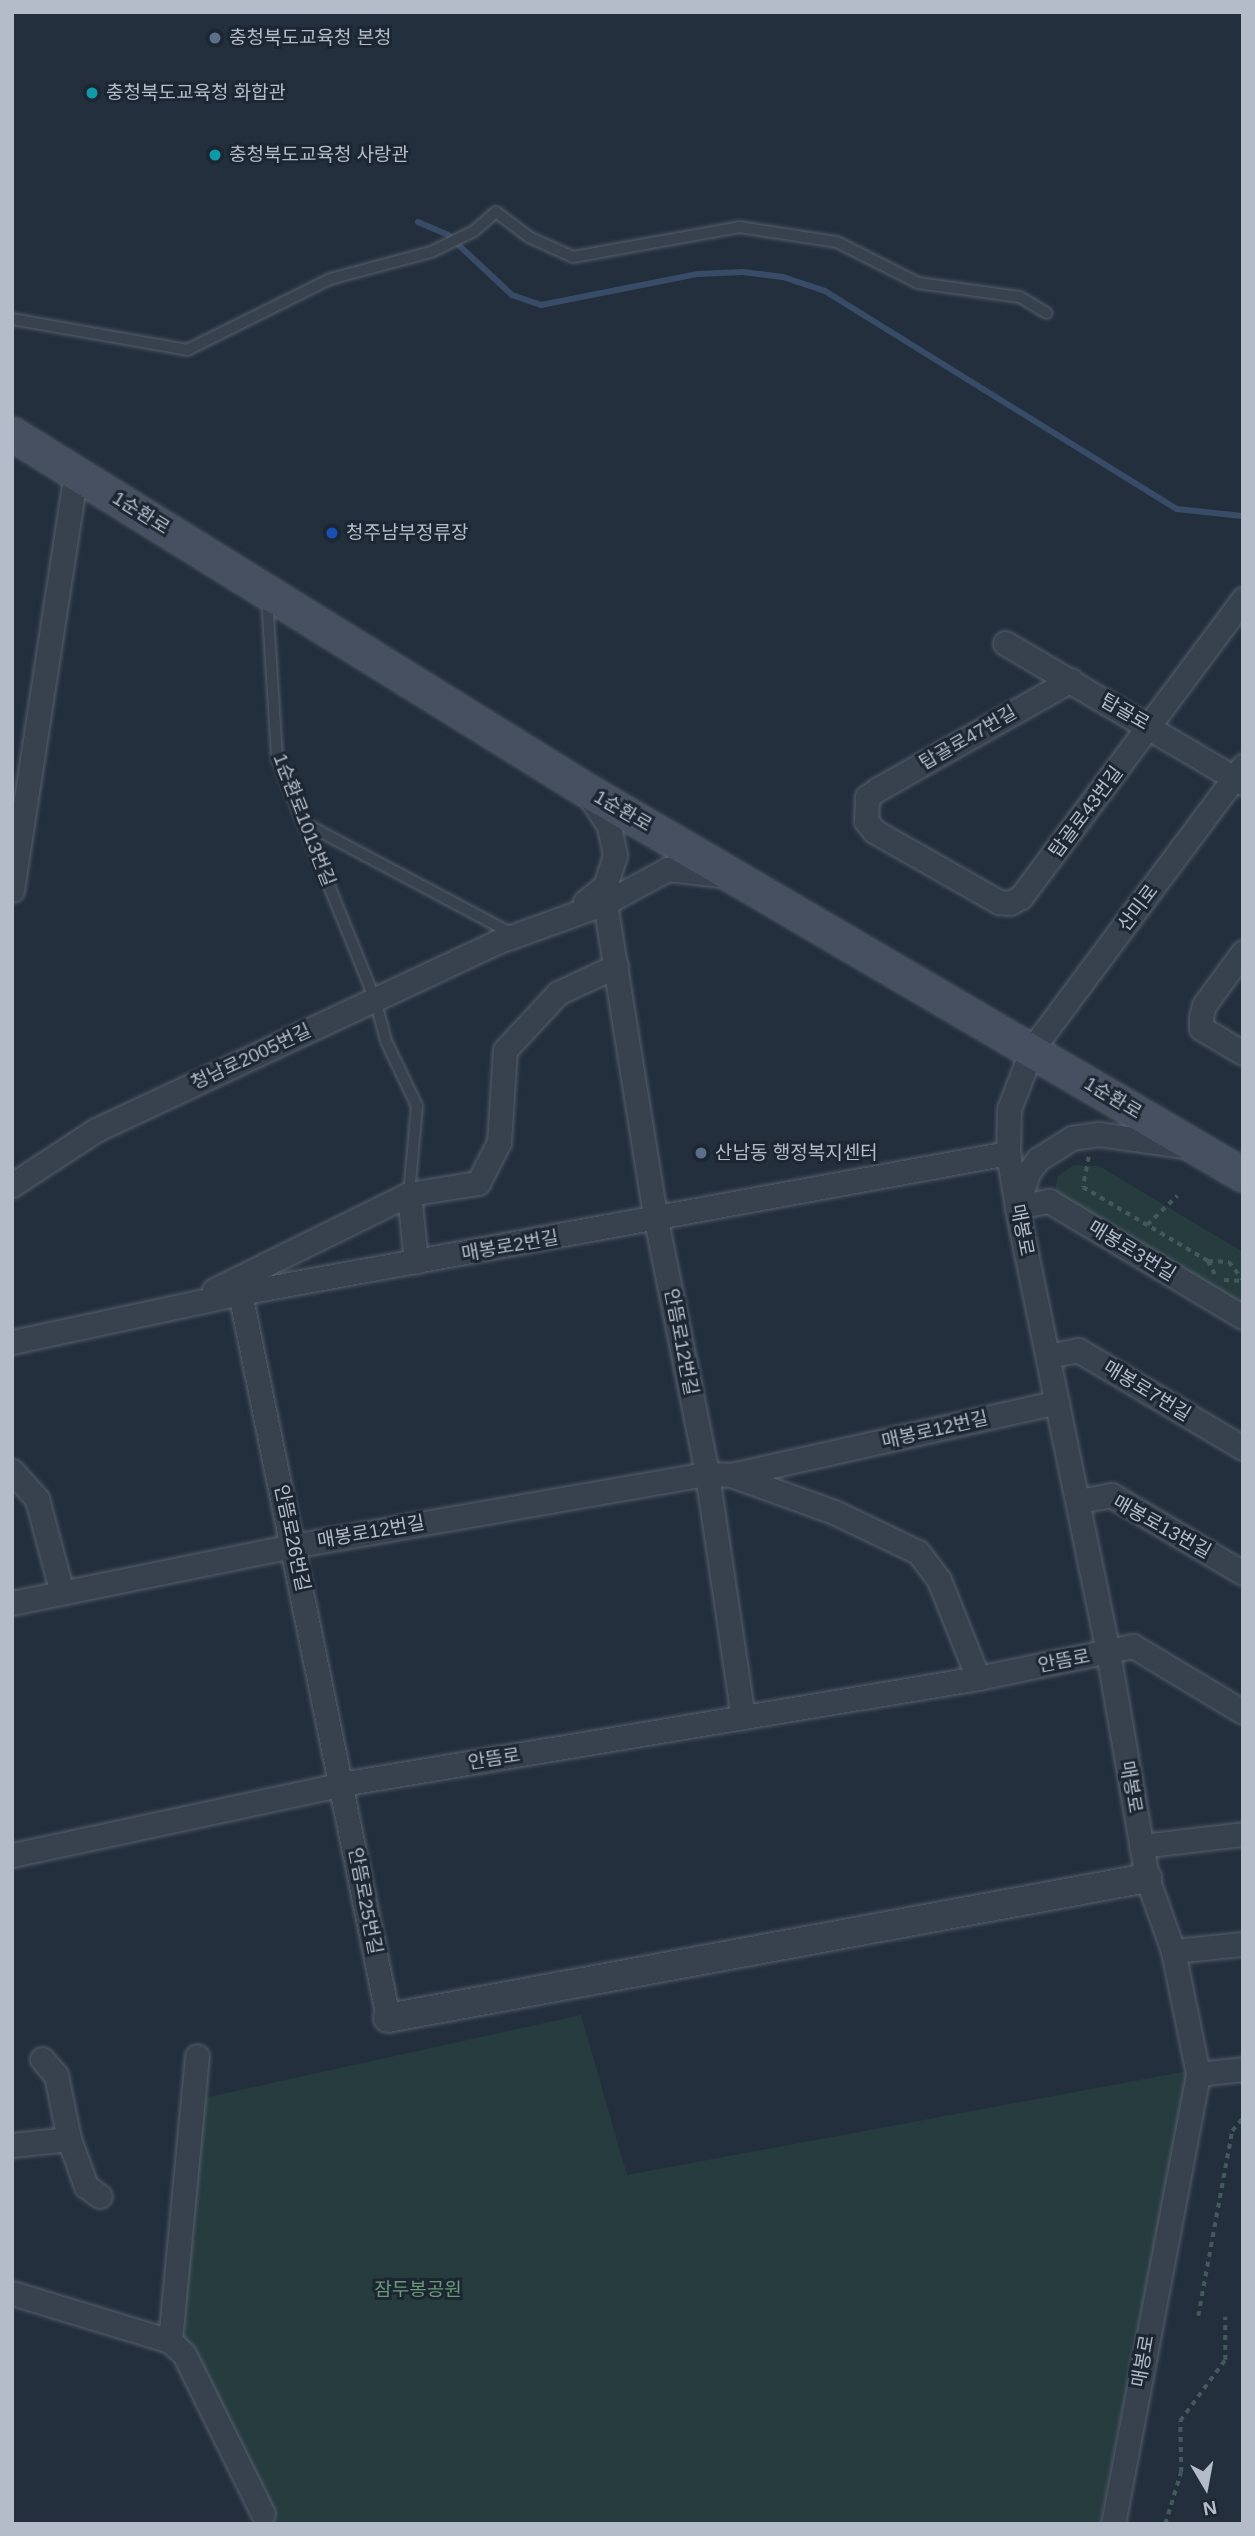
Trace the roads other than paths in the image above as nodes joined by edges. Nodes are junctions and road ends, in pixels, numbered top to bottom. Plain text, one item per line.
1 (1047, 313) dead end
2 (12, 319) edge
3 (12, 434) edge
4 (76, 473) junction
5 (267, 592) junction
6 (1243, 599) edge
7 (1005, 643) dead end
8 (1071, 680) junction
9 (1150, 726) junction
10 (1240, 776) edge
11 (584, 789) junction
12 (303, 823) junction
13 (738, 878) junction
14 (12, 890) edge
15 (1021, 897) joint
16 (606, 902) junction
17 (569, 913) junction
18 (506, 939) junction
19 (1243, 952) edge
20 (616, 966) junction
21 (375, 999) junction
22 (1032, 1049) junction
23 (1243, 1053) edge
24 (1196, 1147) junction
25 (1008, 1153) junction
26 (1243, 1175) edge
27 (12, 1185) edge
28 (408, 1194) junction
29 (1017, 1207) junction
30 (656, 1220) junction
31 (416, 1262) junction
32 (240, 1293) junction
33 (184, 1305) junction
34 (1243, 1317) edge
35 (12, 1342) edge
36 (1048, 1356) junction
37 (1057, 1402) junction
38 (1243, 1448) edge
39 (12, 1471) edge
40 (707, 1474) junction
41 (731, 1475) junction
42 (1078, 1501) junction
43 (293, 1546) junction
44 (1243, 1573) edge
45 (62, 1593) junction
46 (12, 1603) edge
47 (1108, 1652) junction
48 (978, 1678) junction
49 (1243, 1712) edge
50 (743, 1717) junction
51 (342, 1784) junction
52 (1243, 1834) edge
53 (1141, 1846) junction
54 (12, 1855) edge
55 (1147, 1878) junction
56 (1243, 1944) edge
57 (1173, 1951) junction
58 (388, 2018) joint
59 (197, 2056) dead end
60 (42, 2059) dead end
61 (1243, 2069) edge
62 (1198, 2074) junction
63 (69, 2139) junction
64 (12, 2145) edge
65 (100, 2196) dead end
66 (12, 2293) edge
67 (170, 2341) junction
68 (264, 2514) dead end
69 (1114, 2524) edge

1 - 2 lane
3 - 4 main road, 1순환로
4 - 5 main road, 1순환로
4 - 14 street
5 - 11 main road, 1순환로
5 - 12 lane, 1순환로1013번길
6 - 9 street, 탑골로43번길
7 - 8 street, 탑골로
8 - 9 street, 탑골로
8 - 15 street, 탑골로47번길
9 - 10 street, 탑골로
9 - 15 street, 탑골로43번길
10 - 22 street, 산미로
11 - 13 main road, 1순환로
11 - 17 street
12 - 18 lane
12 - 21 lane, 1순환로1013번길
13 - 16 street
13 - 22 main road, 1순환로
16 - 17 street
16 - 20 street, 안뜸로12번길
17 - 18 street, 청남로2005번길
18 - 21 street, 청남로2005번길
19 - 23 street
20 - 28 street
20 - 30 street, 안뜸로12번길
21 - 27 street, 청남로2005번길
21 - 28 lane, 1순환로1013번길
22 - 24 main road, 1순환로
22 - 25 street, 매봉로
24 - 26 main road, 1순환로
24 - 29 street
25 - 29 street, 매봉로
25 - 30 street, 매봉로2번길
28 - 31 street
28 - 33 street
29 - 34 street, 매봉로3번길
29 - 36 street, 매봉로
30 - 31 street, 매봉로2번길
30 - 40 street, 안뜸로12번길
31 - 32 street, 매봉로2번길
32 - 33 street, 매봉로2번길
32 - 43 street, 안뜸로26번길
33 - 35 street, 매봉로2번길
36 - 37 street, 매봉로
36 - 38 street, 매봉로7번길
37 - 41 street, 매봉로12번길
37 - 42 street, 매봉로
39 - 45 street
40 - 41 street, 매봉로12번길
40 - 43 street, 매봉로12번길
40 - 50 street, 안뜸로12번길
41 - 48 street, 매봉로12번길
42 - 44 street, 매봉로13번길
42 - 47 street, 매봉로
43 - 45 street, 매봉로12번길
43 - 51 street, 안뜸로26번길
45 - 46 street, 매봉로12번길
47 - 48 street, 안뜸로
47 - 49 street, 안뜸로
47 - 53 street, 매봉로
48 - 50 street, 안뜸로
50 - 51 street, 안뜸로
51 - 54 street, 안뜸로
51 - 58 street, 안뜸로25번길
52 - 53 street
53 - 55 street, 매봉로
55 - 57 street, 매봉로
55 - 58 street
56 - 57 street
57 - 62 street, 매봉로
59 - 67 street
60 - 63 street
61 - 62 street
62 - 69 street, 매봉로
63 - 64 street
63 - 65 street
66 - 67 street
67 - 68 street

